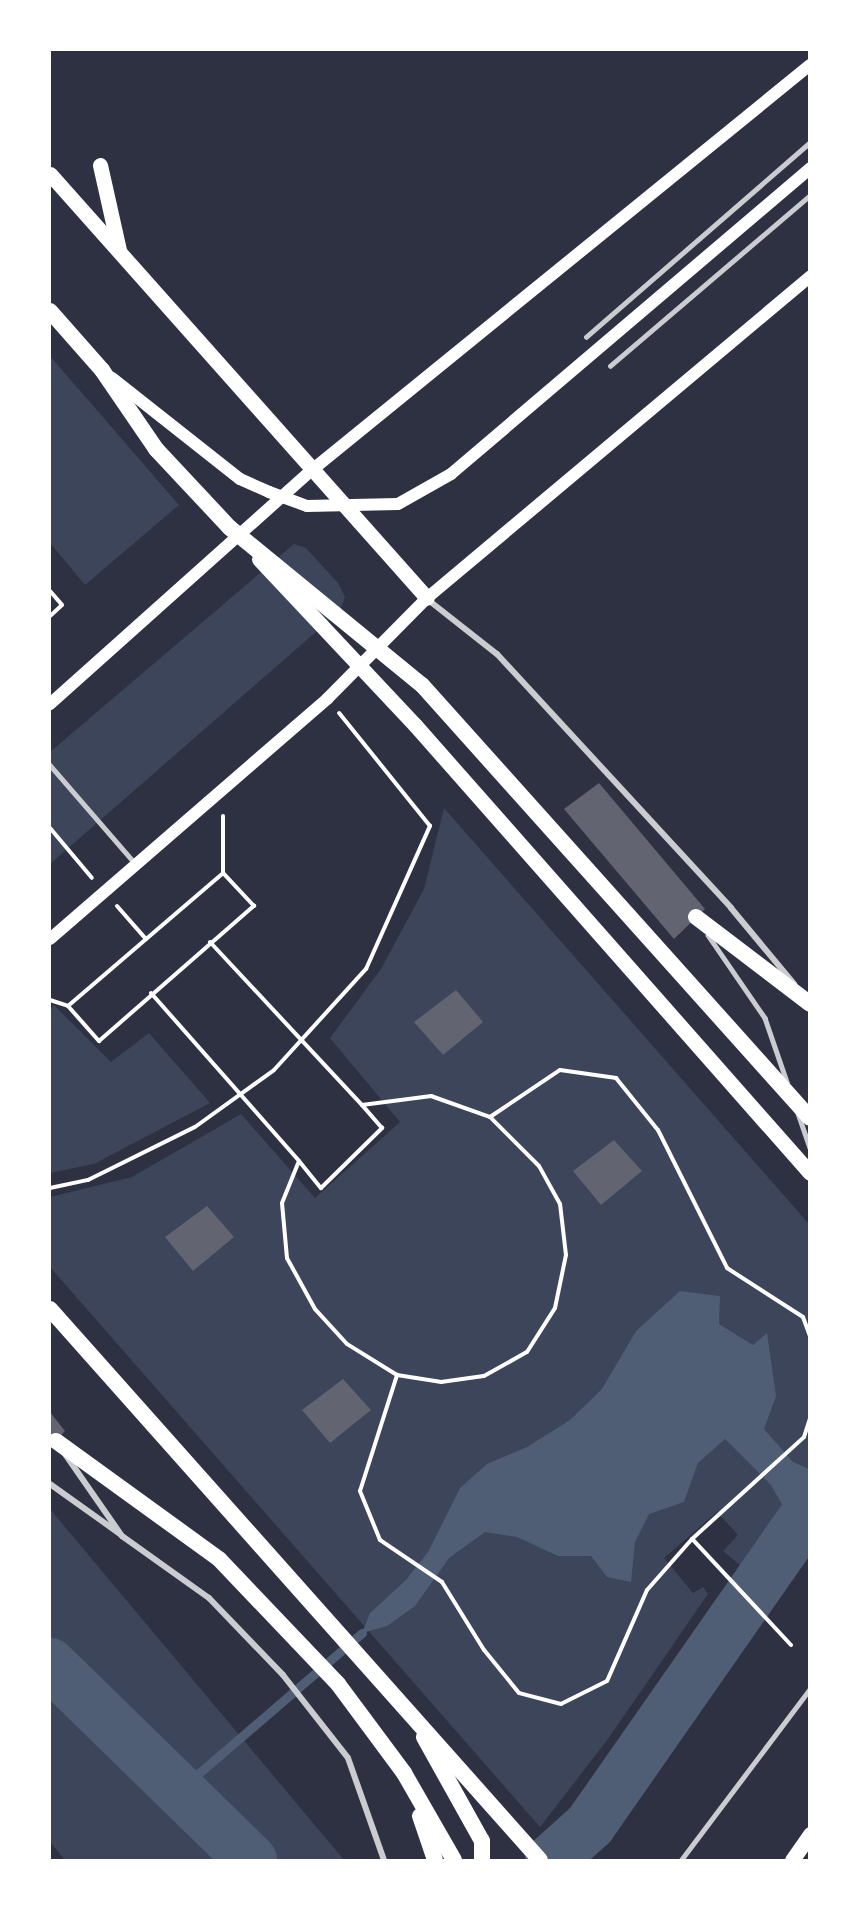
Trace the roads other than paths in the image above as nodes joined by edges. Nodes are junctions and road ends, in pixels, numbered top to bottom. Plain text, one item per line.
1 (810, 65) edge
2 (810, 142) edge
3 (100, 165) dead end
4 (810, 168) edge
5 (50, 174) edge
6 (810, 195) edge
7 (120, 253) junction
8 (810, 277) edge
9 (50, 311) edge
10 (586, 337) dead end
11 (610, 366) dead end
12 (102, 370) junction
13 (312, 470) junction
14 (230, 528) junction
15 (427, 598) junction
16 (50, 704) edge
17 (50, 765) edge
18 (136, 865) junction
19 (696, 917) joint
20 (50, 939) edge
21 (810, 1003) edge
22 (810, 1118) edge
23 (810, 1147) edge
24 (810, 1173) edge
25 (50, 1308) edge
26 (56, 1441) joint
27 (50, 1484) edge
28 (122, 1536) junction
29 (810, 1689) edge
30 (408, 1707) junction
31 (405, 1773) junction
32 (810, 1834) edge
33 (384, 1860) edge
34 (435, 1860) edge
35 (454, 1860) edge
36 (482, 1860) edge
37 (540, 1860) edge
38 (681, 1860) edge
39 (792, 1860) edge

1 - 13 main road
2 - 10 lane
3 - 7 main road
4 - 12 main road
5 - 7 main road
6 - 11 lane
7 - 13 main road
8 - 15 main road
9 - 12 highway
12 - 14 highway
13 - 15 main road
13 - 16 main road
14 - 22 highway
14 - 24 main road
15 - 18 main road
15 - 21 street
17 - 18 lane
18 - 20 main road
19 - 21 highway
19 - 23 lane
25 - 30 highway
26 - 28 street
26 - 31 highway
27 - 28 street
28 - 33 street
29 - 38 lane
30 - 36 highway
30 - 37 highway
31 - 34 highway
31 - 35 highway
32 - 39 main road

